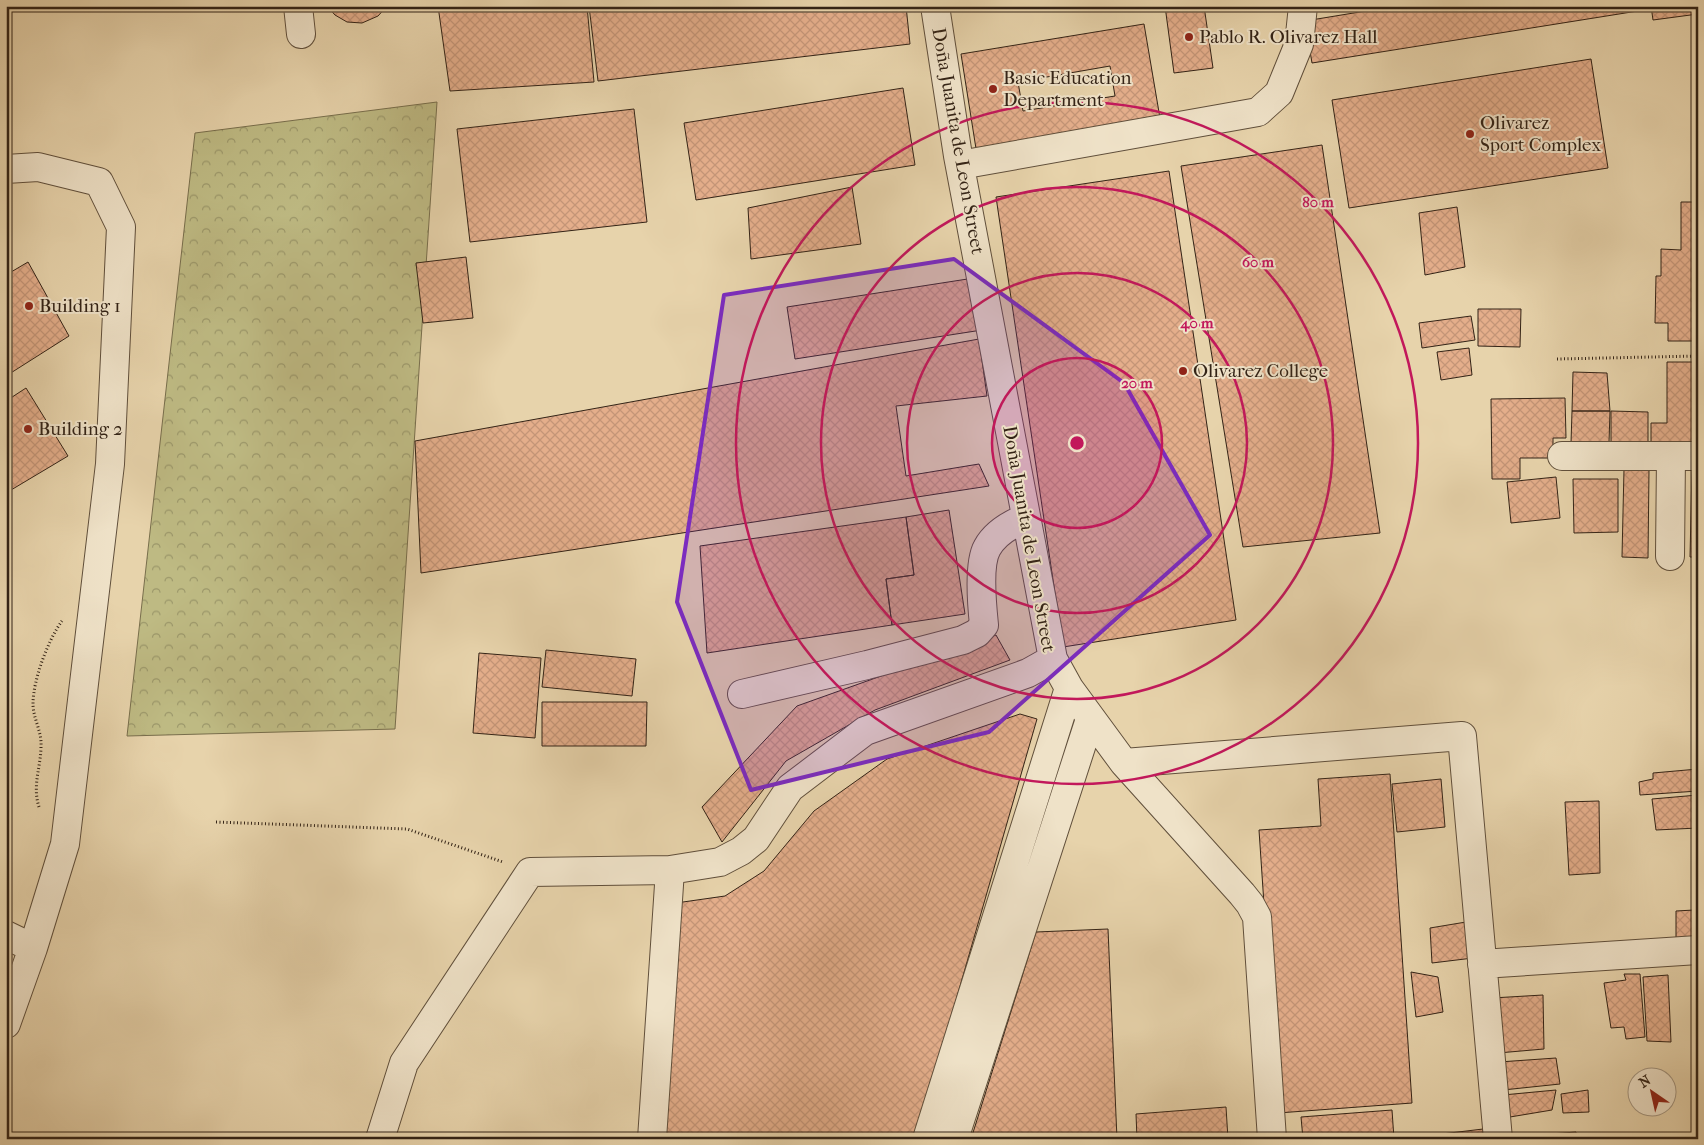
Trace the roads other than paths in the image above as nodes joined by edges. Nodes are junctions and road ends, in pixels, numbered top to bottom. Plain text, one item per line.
1 (298, 6) edge
2 (935, 6) edge
3 (1303, 6) edge
4 (302, 34) dead end
5 (960, 165) junction
6 (6, 169) edge
7 (1562, 456) dead end
8 (1671, 456) junction
9 (1698, 456) edge
10 (1026, 518) junction
11 (1670, 556) dead end
12 (1053, 659) junction
13 (1069, 688) junction
14 (742, 694) dead end
15 (1090, 719) junction
16 (1124, 763) junction
17 (670, 870) junction
18 (6, 935) edge
19 (34, 948) junction
20 (1698, 950) edge
21 (1482, 964) junction
22 (6, 1024) edge
23 (380, 1139) edge
24 (652, 1139) edge
25 (927, 1139) edge
26 (954, 1139) edge
27 (1272, 1139) edge
28 (1498, 1139) edge

1 - 4 street
2 - 5 street, Doña Juanita de Leon Street
3 - 5 street
5 - 10 street, Doña Juanita de Leon Street
6 - 19 street
7 - 8 street
8 - 9 street
8 - 11 street
10 - 12 street, Doña Juanita de Leon Street
10 - 14 street
12 - 13 street
12 - 17 street, Doña Juanita de Leon Street
13 - 15 street
13 - 25 street
15 - 16 street
15 - 26 street
16 - 21 street
16 - 27 street
17 - 23 street, Doña Juanita de Leon Street
17 - 24 street
18 - 19 street
19 - 22 street
20 - 21 street
21 - 28 street

